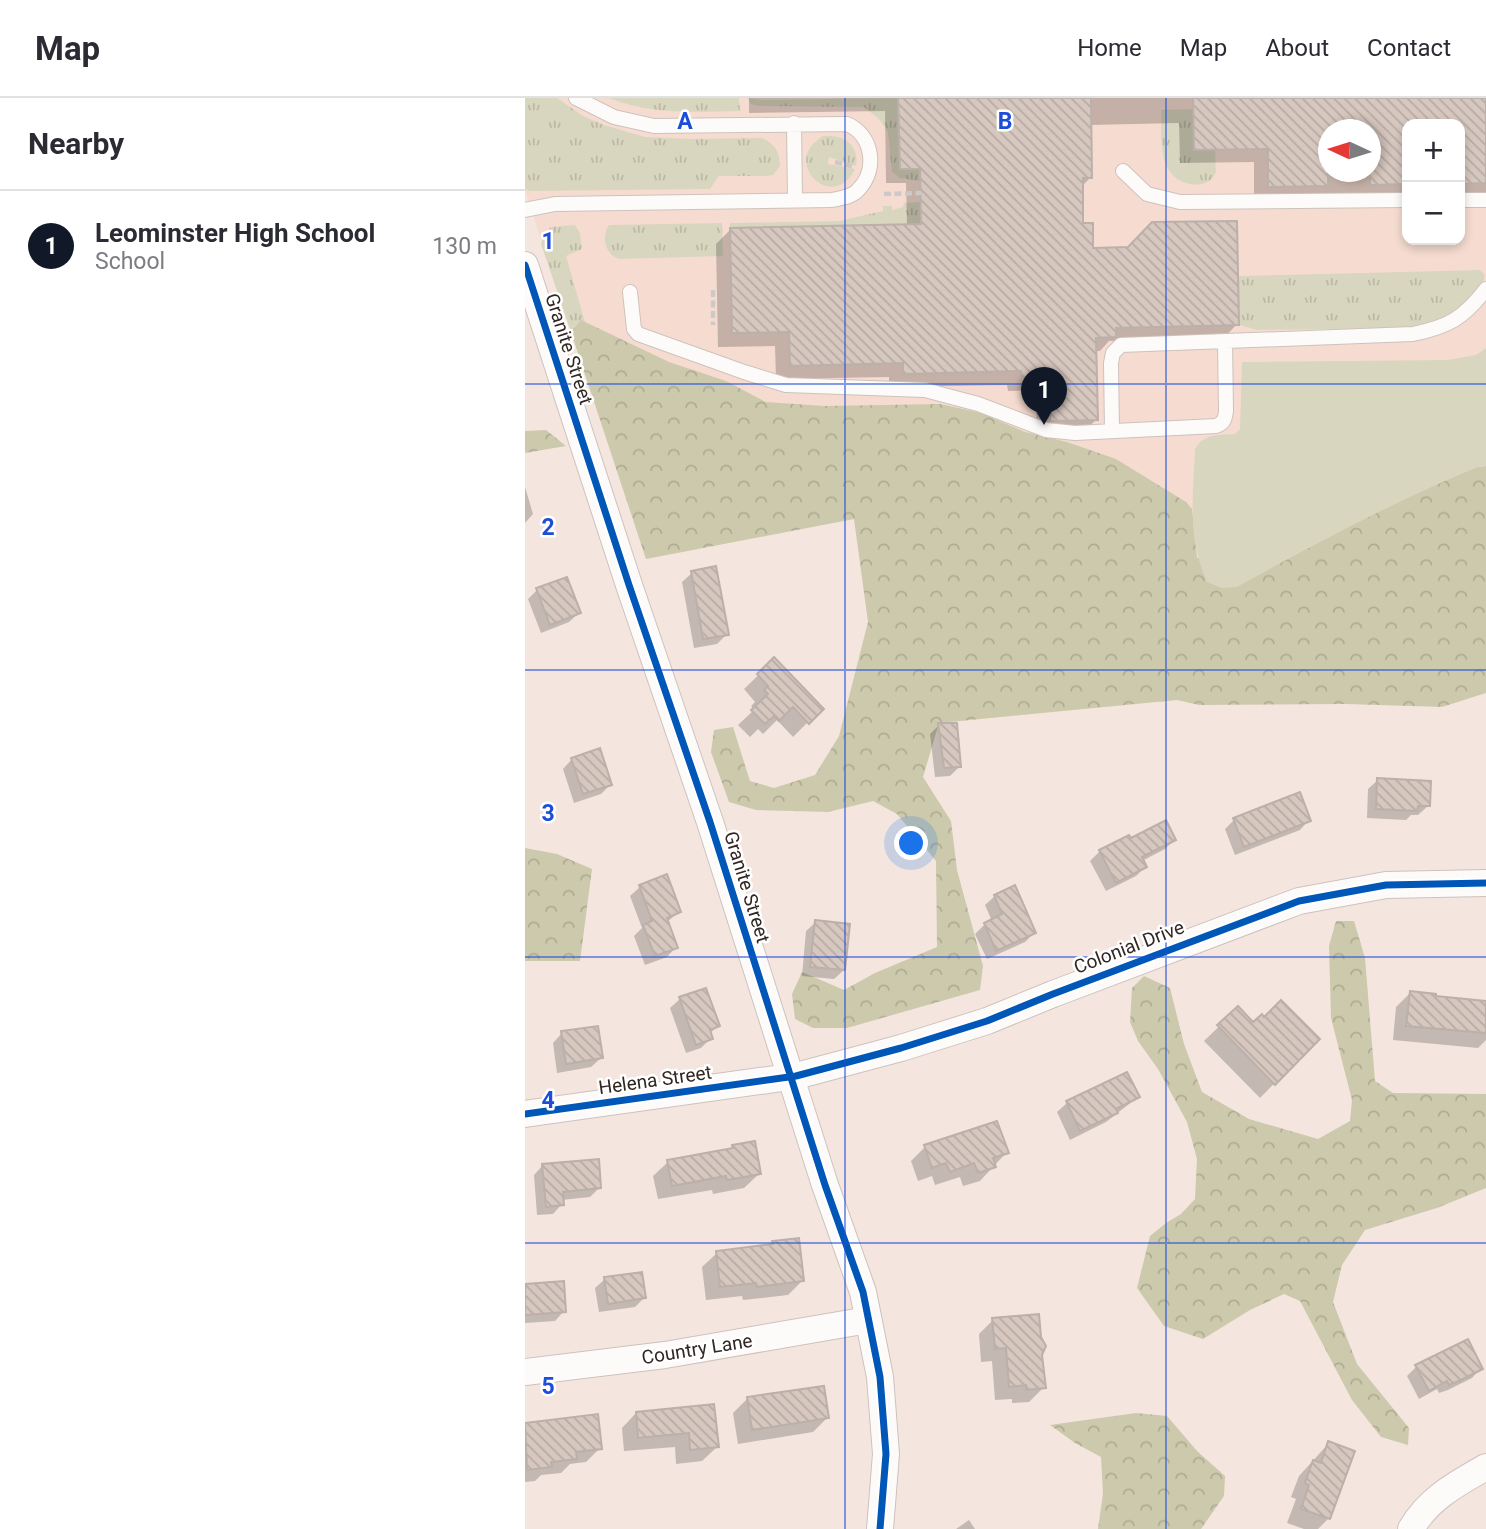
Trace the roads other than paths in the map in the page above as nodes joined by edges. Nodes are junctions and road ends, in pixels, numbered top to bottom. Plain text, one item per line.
1 (576, 98) edge
2 (794, 123) junction
3 (1123, 171) dead end
4 (795, 200) junction
5 (1465, 200) edge
6 (1486, 200) edge
7 (1402, 201) edge
8 (525, 210) edge
9 (525, 265) edge
10 (1486, 289) edge
11 (630, 292) dead end
12 (1225, 342) junction
13 (1112, 431) junction
14 (1486, 883) edge
15 (790, 1077) junction
16 (525, 1114) edge
17 (868, 1320) junction
18 (525, 1371) edge
19 (1486, 1467) edge
20 (880, 1529) edge
21 (1411, 1529) edge

1 - 2 lane
2 - 4 lane
2 - 4 lane
3 - 7 lane
4 - 8 lane
5 - 6 lane
9 - 15 street, Granite Street
10 - 12 lane
11 - 13 lane
12 - 13 lane
12 - 13 lane
14 - 15 street, Colonial Drive
15 - 16 street, Helena Street
15 - 17 street, Granite Street
17 - 18 street, Country Lane
17 - 20 street, Granite Street
19 - 21 street

